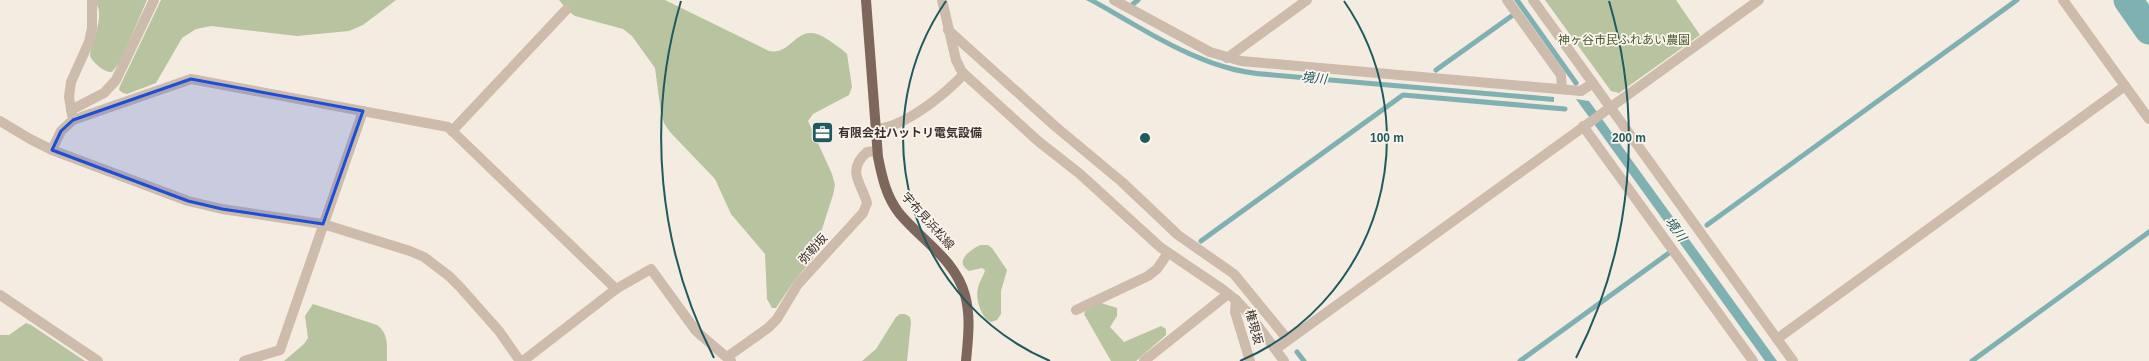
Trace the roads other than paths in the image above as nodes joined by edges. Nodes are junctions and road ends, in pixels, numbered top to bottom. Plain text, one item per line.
1 (82, 0) edge
2 (154, 0) edge
3 (866, 0) edge
4 (942, 0) edge
5 (1114, 0) edge
6 (1307, 0) edge
7 (1507, 0) edge
8 (1533, 0) edge
9 (1760, 0) edge
10 (2063, 0) edge
11 (92, 2) edge
12 (566, 10) dead end
13 (948, 30) junction
14 (1228, 58) junction
15 (964, 74) junction
16 (1593, 83) junction
17 (2125, 86) junction
18 (1562, 90) junction
19 (1606, 109) junction
20 (363, 111) junction
21 (72, 115) junction
22 (2149, 119) edge
23 (0, 122) edge
24 (1585, 124) junction
25 (876, 130) junction
26 (452, 131) junction
27 (52, 150) junction
28 (877, 151) junction
29 (323, 224) junction
30 (1168, 254) junction
31 (616, 289) junction
32 (0, 295) edge
33 (1232, 297) junction
34 (1076, 310) dead end
35 (1777, 339) junction
36 (1288, 340) junction
37 (1276, 350) junction
38 (729, 359) edge
39 (1749, 359) edge
40 (98, 361) edge
41 (244, 361) edge
42 (520, 361) edge
43 (523, 361) edge
44 (966, 361) edge
45 (1144, 361) edge
46 (1250, 361) edge
47 (1284, 361) edge
48 (1793, 361) edge

1 - 11 street
2 - 21 street
3 - 25 main road, 宇布見浜松線
4 - 13 street
5 - 14 street
6 - 14 street
7 - 18 street
8 - 16 street
9 - 19 street
10 - 17 street
11 - 21 street
12 - 26 street
13 - 15 street
13 - 36 street
14 - 18 street
15 - 25 street
15 - 30 street
16 - 18 street
16 - 19 street
17 - 22 street
17 - 35 street
19 - 24 street
19 - 35 street
20 - 21 street
20 - 26 street
20 - 29 street
21 - 27 street
23 - 27 street
24 - 36 street
24 - 39 street
25 - 28 main road, 宇布見浜松線
26 - 31 street
27 - 29 street
28 - 38 street, 弥勒坂
28 - 44 main road, 宇布見浜松線
29 - 41 street
29 - 42 street
30 - 33 street
30 - 34 street
31 - 38 street
31 - 43 street
32 - 40 street
33 - 37 street
33 - 45 street
33 - 46 street, 権現坂
35 - 48 street
36 - 37 street
37 - 47 street

